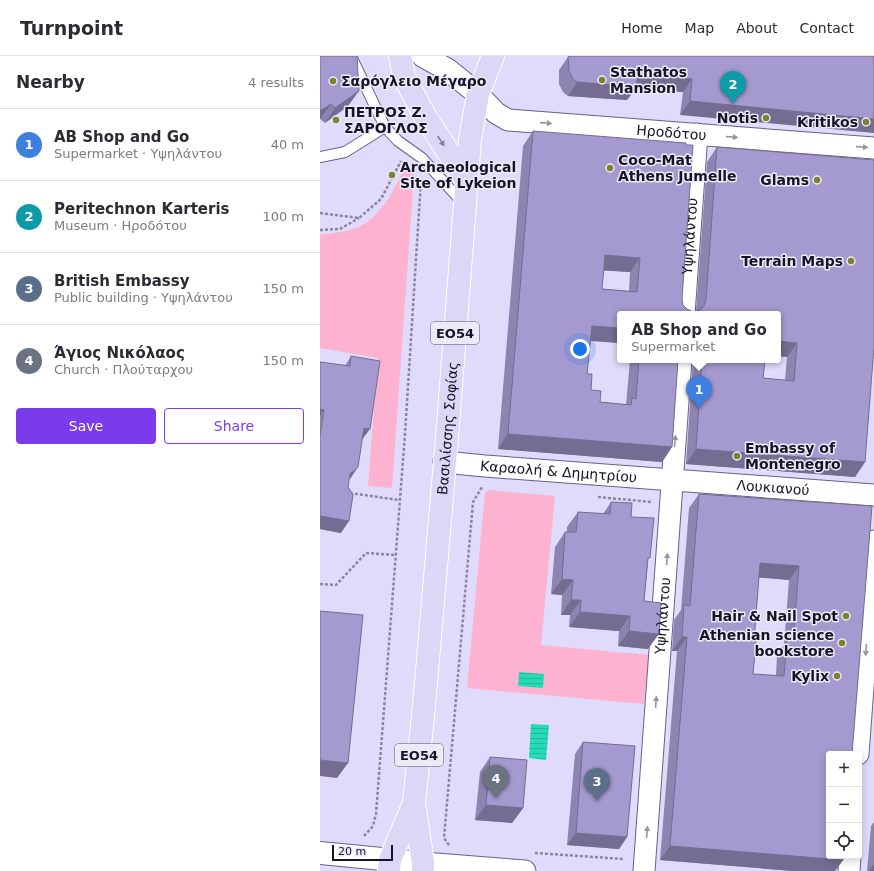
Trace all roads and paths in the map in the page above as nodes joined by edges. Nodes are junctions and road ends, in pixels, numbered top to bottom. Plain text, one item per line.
1 (351, 56) edge
2 (400, 56) edge
3 (423, 56) edge
4 (493, 56) edge
5 (478, 94) junction
6 (385, 127) junction
7 (697, 134) junction
8 (407, 148) junction
9 (874, 148) edge
10 (320, 157) edge
11 (422, 175) dead end
12 (466, 180) junction
13 (465, 204) junction
14 (320, 213) edge
15 (359, 218) junction
16 (320, 230) edge
17 (684, 311) edge
18 (681, 363) edge
19 (444, 462) junction
20 (672, 480) junction
21 (487, 487) dead end
22 (348, 493) edge
23 (874, 495) edge
24 (593, 496) dead end
25 (399, 500) junction
26 (670, 504) junction
27 (874, 541) edge
28 (395, 555) junction
29 (320, 584) edge
30 (858, 751) edge
31 (414, 803) junction
32 (364, 836) dead end
33 (450, 846) dead end
34 (320, 853) edge
35 (850, 859) edge
36 (526, 861) edge
37 (407, 865) edge
38 (644, 866) edge
39 (849, 871) edge

1 - 6 lane
2 -> 12 main road
3 - 5 street
4 - 5 main road, Βασιλίσσης Σοφίας / ΕΟ54
5 -> 7 street, Ηροδότου
5 - 12 main road, Βασιλίσσης Σοφίας / ΕΟ54
6 - 8 lane
6 - 10 lane
7 -> 9 street, Ηροδότου
7 - 17 street, Υψηλάντου
8 - 13 lane
8 - 15 path
11 - 25 path
12 - 13 main road, Βασιλίσσης Σοφίας / ΕΟ54
13 - 19 main road, Βασιλίσσης Σοφίας / ΕΟ54
14 - 15 path
15 - 16 path
20 -> 18 street, Υψηλάντου
19 - 20 street, Καραολή & Δημητρίου
19 - 31 main road, Βασιλίσσης Σοφίας / ΕΟ54
20 - 23 street, Λουκιανού
20 - 26 street, Υψηλάντου
21 - 33 path
22 - 25 path
24 - 26 path
25 - 28 path
38 -> 26 street, Υψηλάντου
27 -> 30 street
28 - 29 path
28 - 32 path
31 - 37 main road, Βασιλίσσης Σοφίας / ΕΟ54
31 - 37 main road, Βασιλίσσης Σοφίας / ΕΟ54
34 - 37 street
35 - 39 street
36 - 37 street
36 - 38 path

